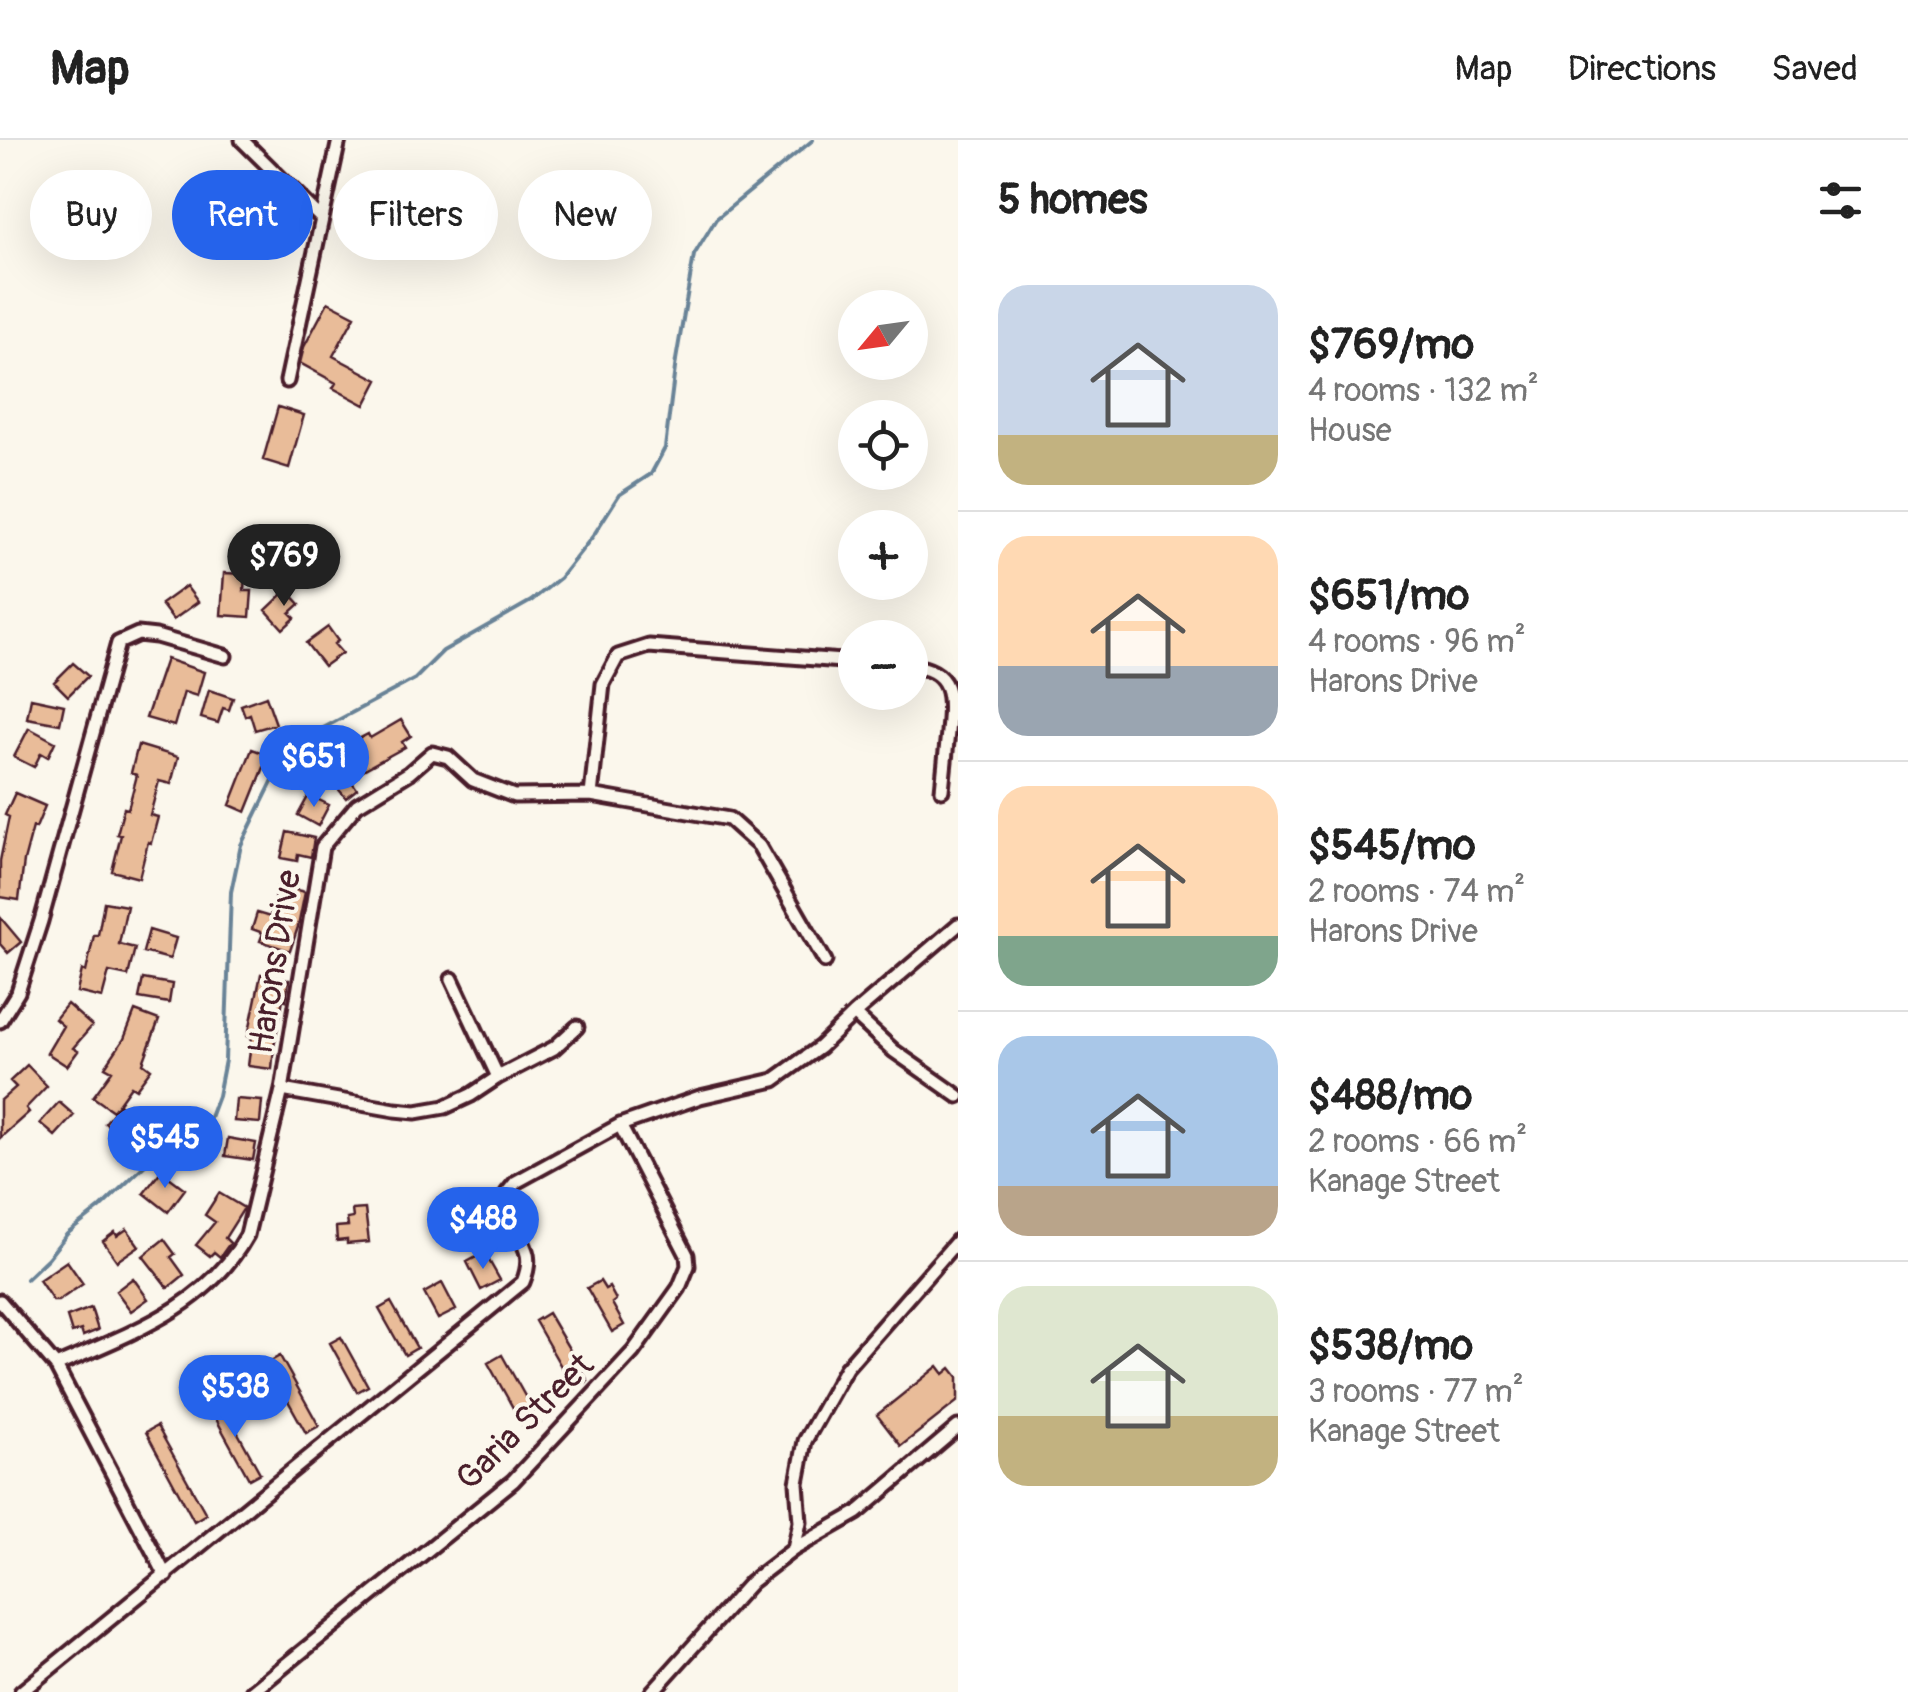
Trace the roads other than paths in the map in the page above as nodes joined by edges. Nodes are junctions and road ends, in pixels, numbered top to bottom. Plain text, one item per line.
1 (242, 140) edge
2 (339, 140) edge
3 (322, 219) junction
4 (287, 381) dead end
5 (224, 656) dead end
6 (838, 661) edge
7 (928, 669) edge
8 (942, 790) dead end
9 (591, 795) junction
10 (958, 925) edge
11 (824, 960) dead end
12 (452, 979) dead end
13 (854, 1014) junction
14 (1, 1018) edge
15 (576, 1027) dead end
16 (498, 1077) junction
17 (282, 1090) junction
18 (958, 1096) edge
19 (620, 1125) junction
20 (958, 1240) edge
21 (0, 1301) edge
22 (56, 1366) junction
23 (958, 1427) edge
24 (794, 1549) junction
25 (166, 1576) junction
26 (21, 1692) edge
27 (252, 1692) edge
28 (652, 1692) edge

1 - 3 street
2 - 3 street
3 - 4 street
5 - 14 street
6 - 9 street
7 - 8 street
9 - 11 street, Harons Drive
9 - 17 street, Harons Drive
10 - 13 street
12 - 16 street
13 - 18 street
13 - 19 street
15 - 16 street
16 - 17 street
17 - 22 street, Harons Drive
19 - 25 street
19 - 27 street, Garia Street
20 - 24 street
21 - 22 street
22 - 25 street
23 - 24 street
24 - 28 street
25 - 26 street

